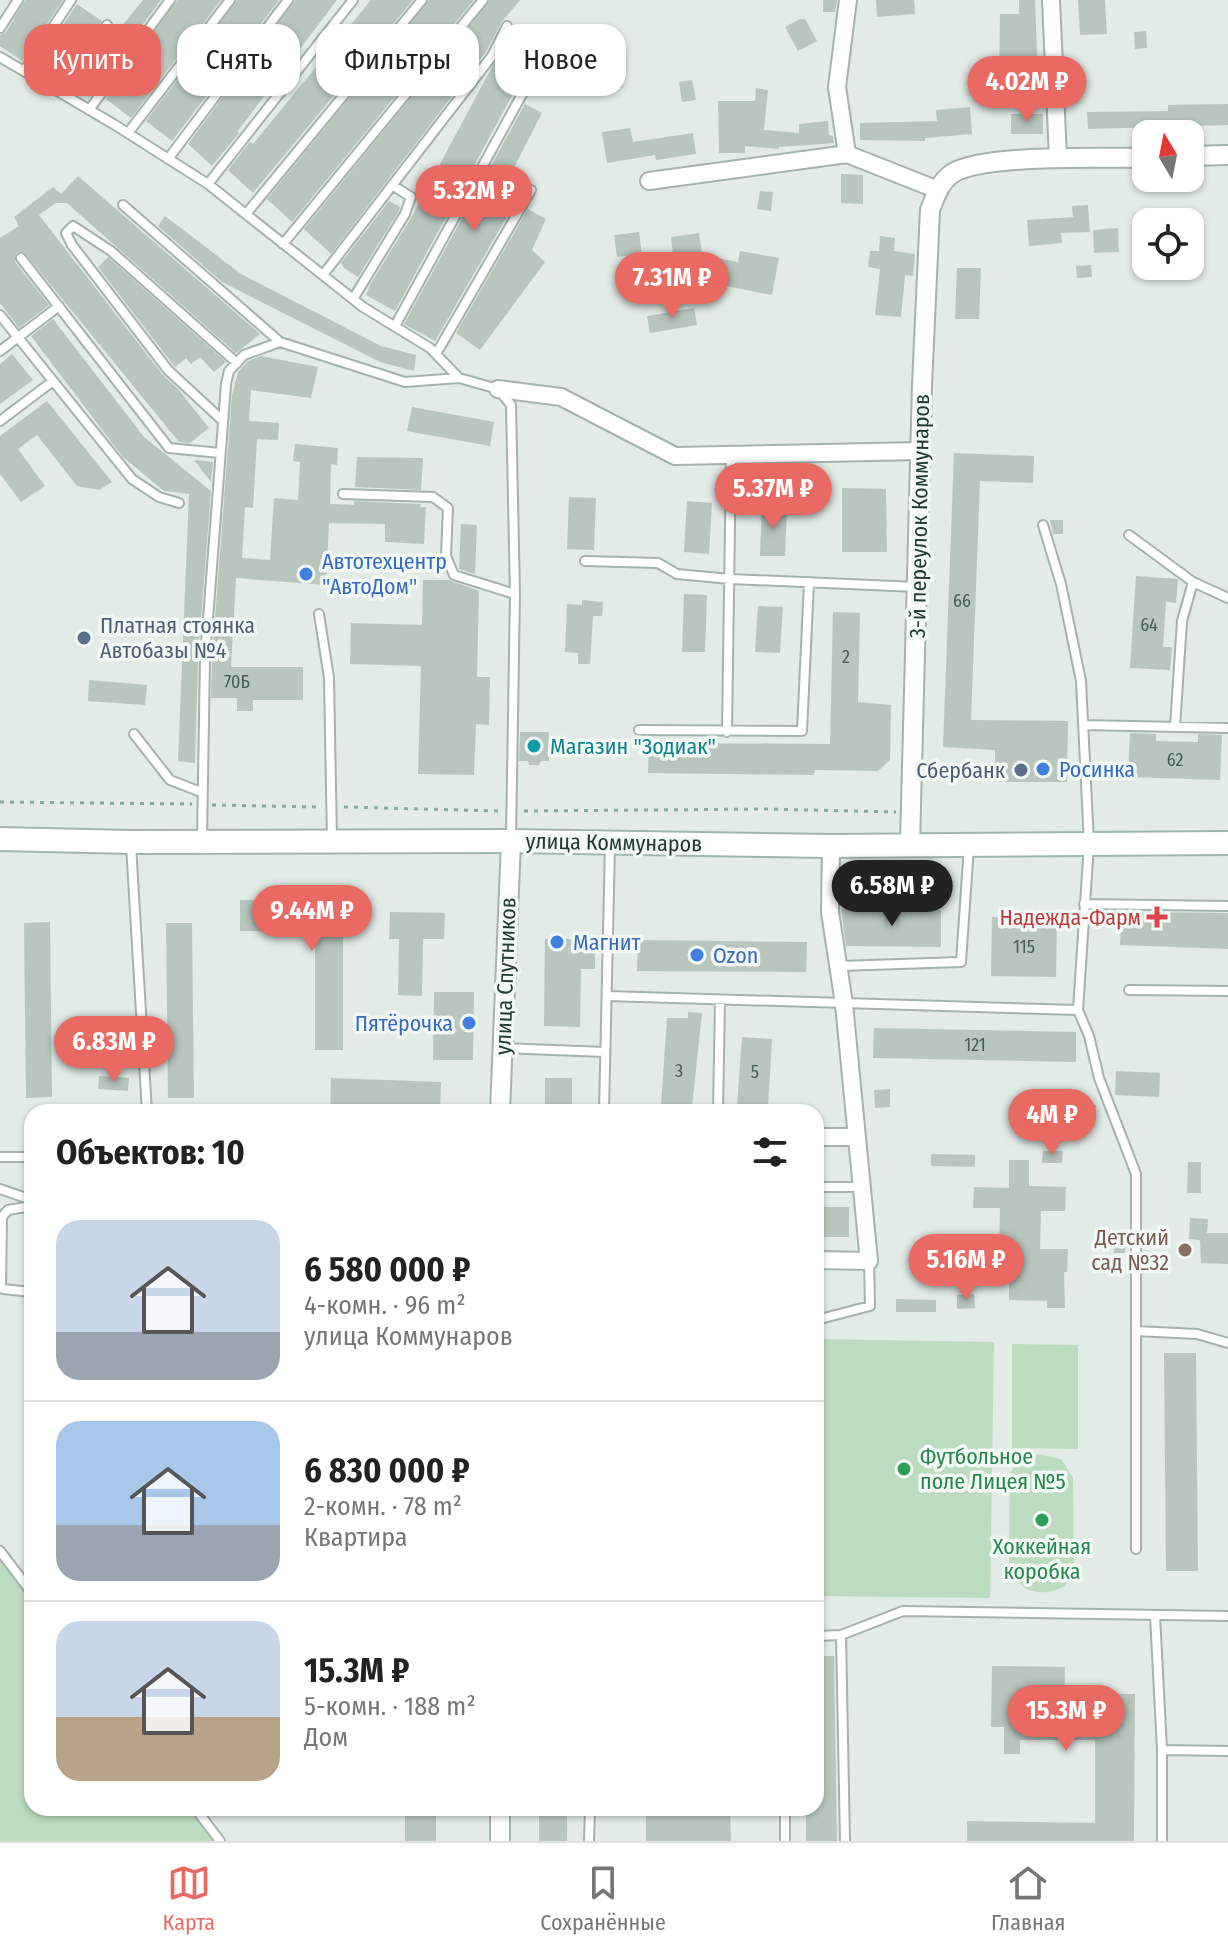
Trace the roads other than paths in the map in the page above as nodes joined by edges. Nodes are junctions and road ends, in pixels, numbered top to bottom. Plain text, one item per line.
1 (18, 0) edge
2 (71, 0) edge
3 (170, 0) edge
4 (230, 0) edge
5 (288, 0) edge
6 (353, 0) edge
7 (422, 0) edge
8 (483, 0) edge
9 (848, 0) edge
10 (1051, 0) edge
11 (55, 24) edge
12 (0, 28) edge
13 (495, 50) edge
14 (0, 57) edge
15 (24, 71) edge
16 (65, 96) edge
17 (521, 96) edge
18 (89, 110) junction
19 (128, 133) junction
20 (847, 154) junction
21 (1228, 155) edge
22 (1204, 156) edge
23 (1132, 158) edge
24 (168, 159) junction
25 (1058, 159) junction
26 (649, 181) dead end
27 (208, 184) junction
28 (392, 185) junction
29 (531, 190) dead end
30 (938, 190) junction
31 (123, 205) dead end
32 (246, 214) junction
33 (283, 244) junction
34 (21, 258) dead end
35 (323, 275) junction
36 (353, 299) junction
37 (59, 306) junction
38 (0, 315) edge
39 (395, 326) junction
40 (18, 338) junction
41 (280, 342) junction
42 (0, 351) edge
43 (436, 354) junction
44 (237, 363) junction
45 (459, 378) junction
46 (53, 381) junction
47 (498, 389) junction
48 (0, 421) edge
49 (223, 421) junction
50 (920, 451) junction
51 (220, 453) junction
52 (731, 455) junction
53 (343, 494) dead end
54 (179, 503) dead end
55 (1043, 525) dead end
56 (1129, 535) dead end
57 (585, 561) dead end
58 (730, 579) junction
59 (809, 582) junction
60 (1193, 582) junction
61 (917, 587) junction
62 (515, 594) junction
63 (1228, 598) edge
64 (319, 614) dead end
65 (1083, 725) junction
66 (1175, 727) junction
67 (1228, 728) edge
68 (639, 730) dead end
69 (727, 732) junction
70 (134, 734) dead end
71 (201, 792) junction
72 (0, 839) edge
73 (332, 841) junction
74 (511, 841) junction
75 (131, 842) junction
76 (202, 842) junction
77 (610, 843) junction
78 (1228, 843) edge
79 (910, 844) junction
80 (1089, 844) junction
81 (831, 846) junction
82 (969, 846) junction
83 (1084, 904) junction
84 (1228, 906) edge
85 (839, 966) junction
86 (1129, 990) dead end
87 (1228, 991) edge
88 (607, 996) junction
89 (720, 1000) junction
90 (844, 1004) junction
91 (1078, 1010) junction
92 (502, 1048) junction
93 (605, 1052) junction
94 (147, 1104) edge
95 (500, 1104) edge
96 (604, 1104) edge
97 (718, 1104) edge
98 (824, 1137) edge
99 (856, 1137) junction
100 (0, 1157) edge
101 (24, 1157) edge
102 (824, 1187) edge
103 (861, 1187) junction
104 (0, 1189) edge
105 (24, 1200) edge
106 (24, 1205) edge
107 (824, 1260) edge
108 (869, 1261) junction
109 (24, 1291) edge
110 (824, 1318) edge
111 (1136, 1331) junction
112 (1228, 1343) edge
113 (1136, 1549) dead end
114 (0, 1551) edge
115 (24, 1582) edge
116 (1155, 1615) junction
117 (1228, 1616) edge
118 (841, 1635) junction
119 (824, 1636) edge
120 (1162, 1750) junction
121 (1228, 1751) edge
122 (201, 1816) edge
123 (500, 1816) edge
124 (590, 1816) edge
125 (785, 1816) edge
126 (220, 1841) edge
127 (500, 1841) edge
128 (589, 1841) edge
129 (785, 1841) edge
130 (845, 1841) edge
131 (1162, 1841) edge

1 - 12 lane
2 - 11 lane
3 - 18 lane
4 - 19 lane
5 - 24 lane
6 - 27 lane
7 - 32 lane
8 - 33 lane
9 - 20 street
10 - 25 street
13 - 28 lane
14 - 15 lane
16 - 18 lane
17 - 39 lane
18 - 19 lane
19 - 24 lane
20 - 26 street
20 - 30 street
21 - 22 street
23 - 25 street
24 - 27 lane
25 - 30 street
27 - 32 lane
28 - 35 lane
28 - 36 lane
29 - 43 lane
30 - 50 street, 3-й переулок Коммунаров
31 - 41 lane
32 - 33 lane
33 - 35 lane
34 - 37 lane
35 - 36 lane
36 - 39 lane
37 - 40 lane
37 - 51 lane
38 - 40 lane
39 - 43 lane
40 - 42 lane
40 - 46 lane
41 - 44 lane
41 - 45 lane
43 - 45 lane
44 - 49 lane
44 - 49 lane
45 - 47 lane
46 - 48 lane
46 - 54 lane
47 - 52 street
47 - 62 lane
49 - 51 lane
50 - 52 street
50 - 61 street, 3-й переулок Коммунаров
51 - 71 lane
52 - 58 lane
53 - 62 lane
55 - 65 lane
56 - 60 lane
57 - 58 lane
58 - 59 lane
58 - 69 lane
59 - 61 lane
59 - 69 lane
60 - 63 lane
60 - 66 lane
61 - 79 street, 3-й переулок Коммунаров
62 - 74 lane
64 - 73 lane
65 - 66 lane
65 - 80 lane
66 - 67 lane
68 - 69 lane
70 - 71 lane
71 - 76 lane
72 - 75 main road, улица Коммунаров
73 - 74 main road, улица Коммунаров
73 - 76 main road, улица Коммунаров
74 - 77 main road, улица Коммунаров
74 - 92 street, улица Спутников
75 - 76 main road, улица Коммунаров
75 - 94 lane
77 - 81 main road, улица Коммунаров
77 - 88 lane
78 - 80 main road, улица Коммунаров
79 - 81 main road, улица Коммунаров
79 - 82 main road, улица Коммунаров
80 - 82 main road, улица Коммунаров
80 - 83 lane
81 - 85 street
82 - 85 lane
83 - 84 lane
83 - 91 lane
85 - 90 street
86 - 87 lane
88 - 89 lane
88 - 93 lane
89 - 90 lane
89 - 97 lane
90 - 91 lane
90 - 99 street
91 - 111 lane
92 - 93 lane
92 - 95 street, улица Спутников
93 - 96 lane
98 - 99 street
99 - 103 street
100 - 101 lane
102 - 103 lane
103 - 108 street
104 - 105 lane
106 - 109 lane
107 - 108 street
108 - 110 lane
111 - 112 lane
111 - 113 lane
114 - 115 lane
116 - 117 lane
116 - 118 lane
116 - 120 lane
118 - 119 lane
118 - 130 lane
120 - 121 lane
120 - 131 lane
122 - 126 lane
123 - 127 street
124 - 128 lane
125 - 129 lane

